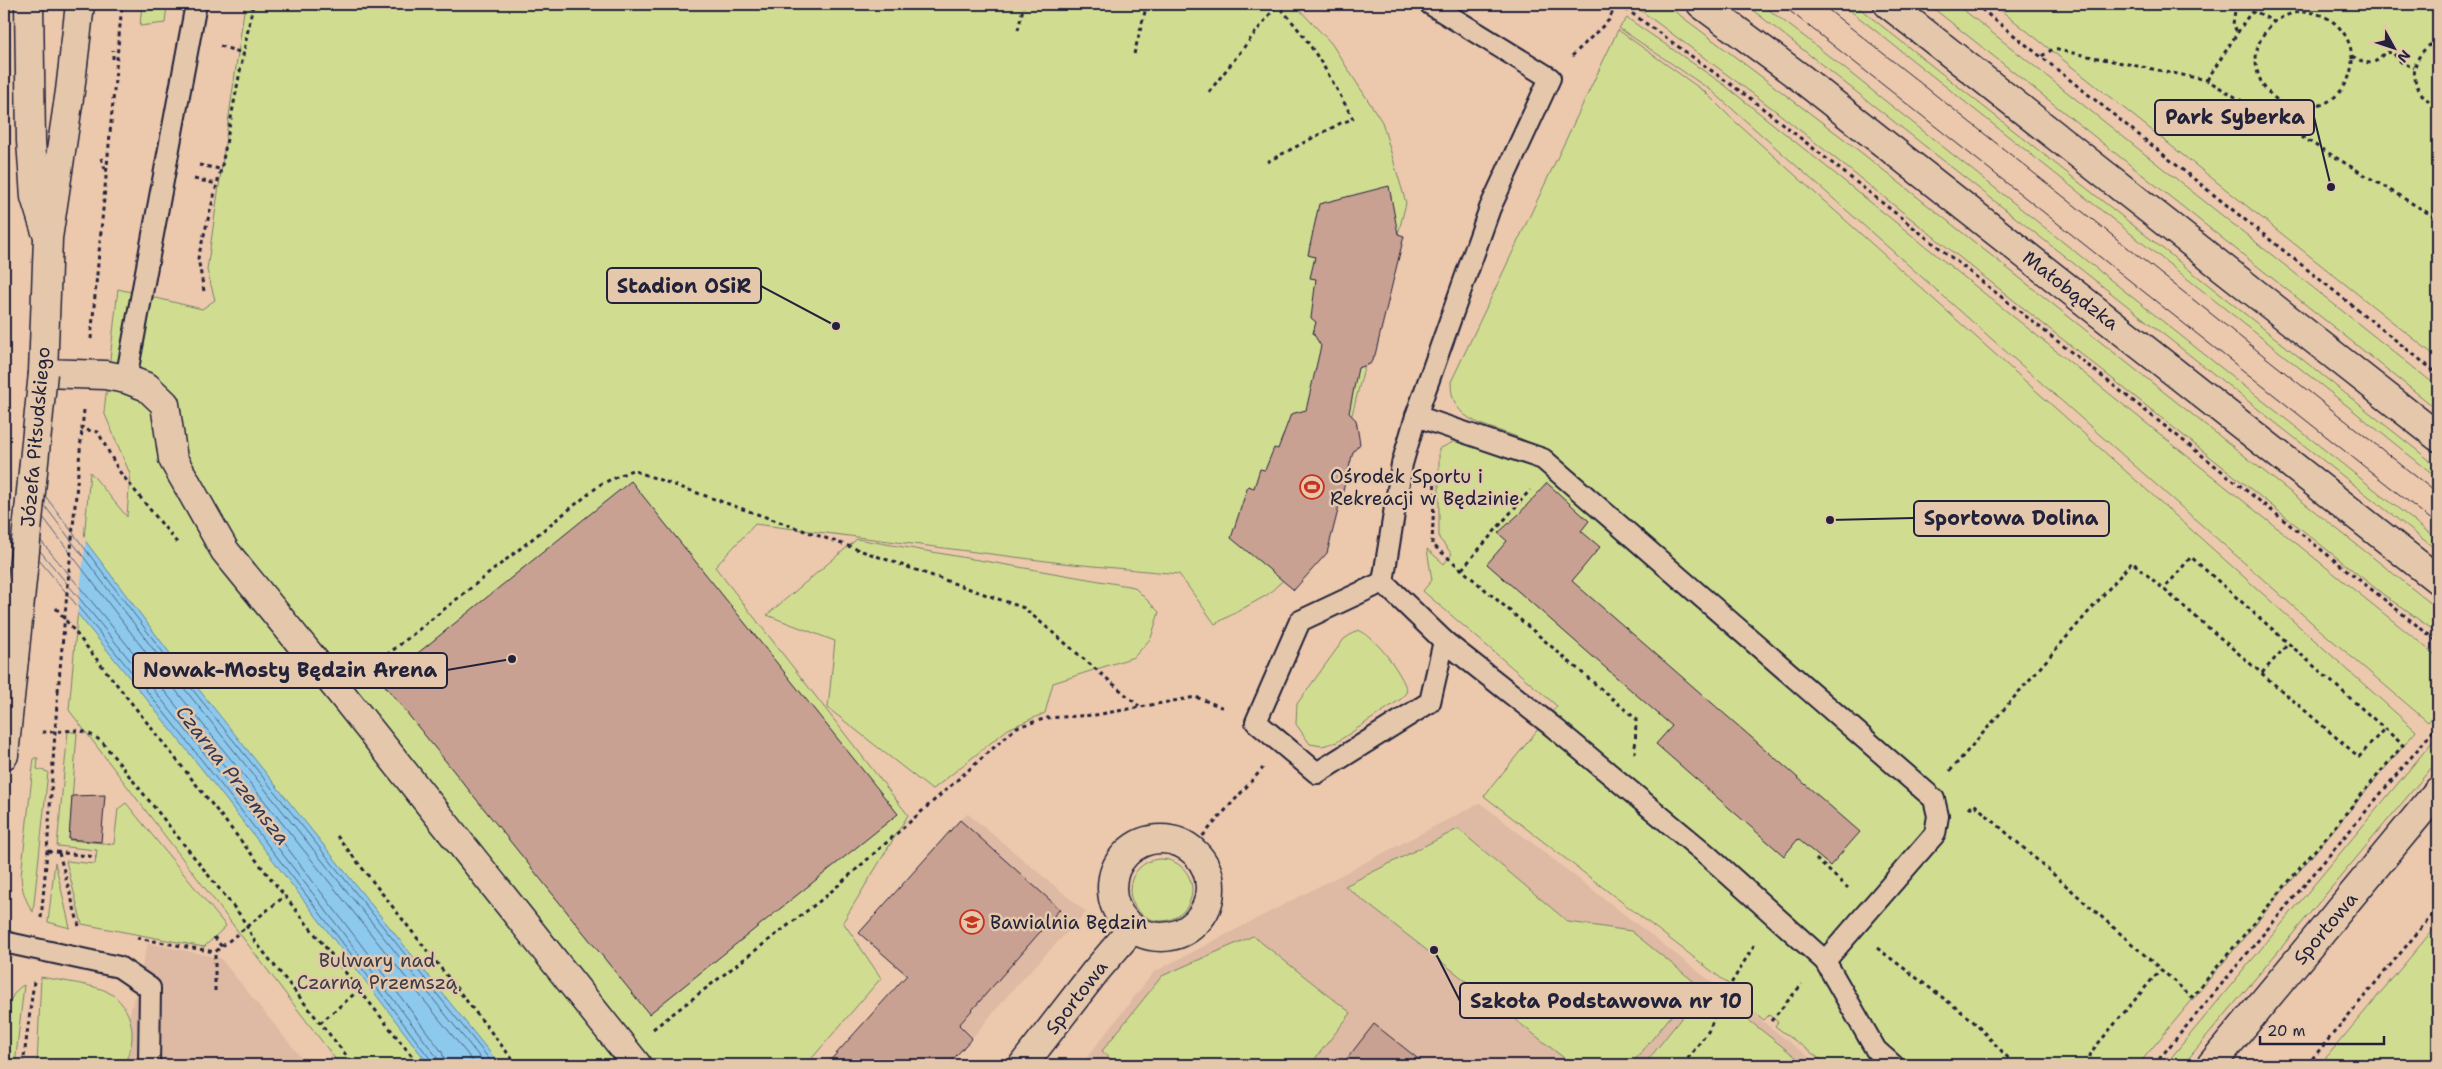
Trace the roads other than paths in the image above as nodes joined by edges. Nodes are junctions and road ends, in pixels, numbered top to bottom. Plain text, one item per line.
1 (29, 4) edge
2 (80, 4) edge
3 (196, 4) edge
4 (1430, 4) edge
5 (1701, 4) edge
6 (1888, 4) edge
7 (48, 238) junction
8 (43, 373) junction
9 (126, 379) junction
10 (1416, 416) junction
11 (2438, 437) edge
12 (2438, 580) edge
13 (1383, 582) junction
14 (1444, 641) junction
15 (4, 755) edge
16 (2438, 791) edge
17 (1131, 930) junction
18 (4, 942) edge
19 (1825, 961) junction
20 (149, 1065) edge
21 (637, 1065) edge
22 (1023, 1065) edge
23 (1893, 1065) edge
24 (2211, 1065) edge

1 - 7 street, Józefa Piłsudskiego
2 - 7 street, Józefa Piłsudskiego
3 - 9 lane
4 - 10 lane
5 - 12 street, Małobądzka
6 - 11 street
7 - 8 street, Józefa Piłsudskiego
8 - 9 street
8 - 15 street, Józefa Piłsudskiego, bridge
9 - 21 street
10 - 13 lane
10 - 19 lane
13 - 14 lane
13 - 14 lane
14 - 19 lane
16 - 24 street, Sportowa
17 - 17 street
17 - 22 street, Sportowa
18 - 20 lane
19 - 23 lane

